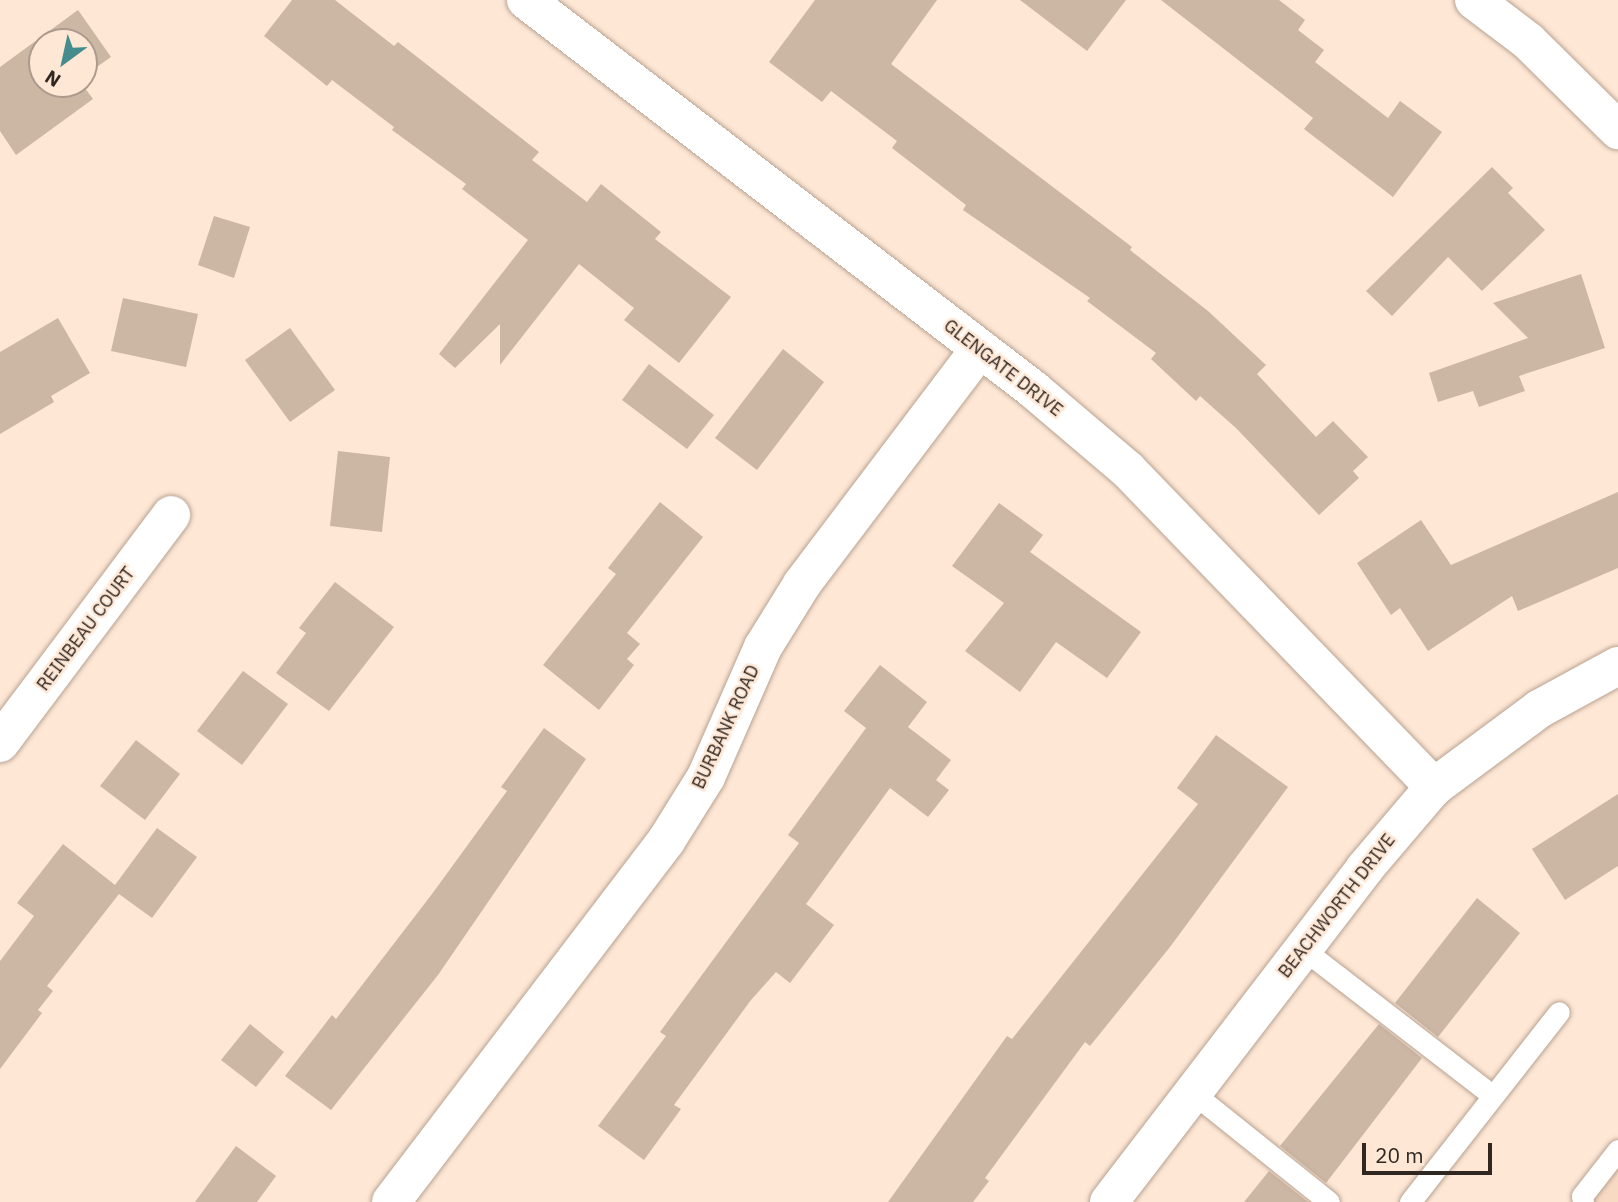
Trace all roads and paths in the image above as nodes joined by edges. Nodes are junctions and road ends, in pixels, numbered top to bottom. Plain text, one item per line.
1 (526, 0) edge
2 (1474, 0) edge
3 (1618, 130) edge
4 (980, 349) junction
5 (172, 515) dead end
6 (1618, 666) edge
7 (0, 743) edge
8 (1434, 787) junction
9 (1303, 949) junction
10 (1559, 1012) dead end
11 (1193, 1093) junction
12 (1493, 1096) junction
13 (1618, 1150) edge
14 (391, 1202) edge
15 (1109, 1202) edge
16 (1329, 1202) edge
17 (1410, 1202) edge
18 (1583, 1202) edge

1 - 4 street, GLENGATE DRIVE
2 - 3 street
4 - 8 street, GLENGATE DRIVE
4 - 14 street, BURBANK ROAD
5 - 7 street, REINBEAU COURT
6 - 8 street, BEACHWORTH DRIVE
8 - 9 street, BEACHWORTH DRIVE
9 - 11 street, BEACHWORTH DRIVE
9 - 12 lane
10 - 12 lane
11 - 15 street, BEACHWORTH DRIVE
11 - 16 lane
12 - 17 lane
13 - 18 lane

